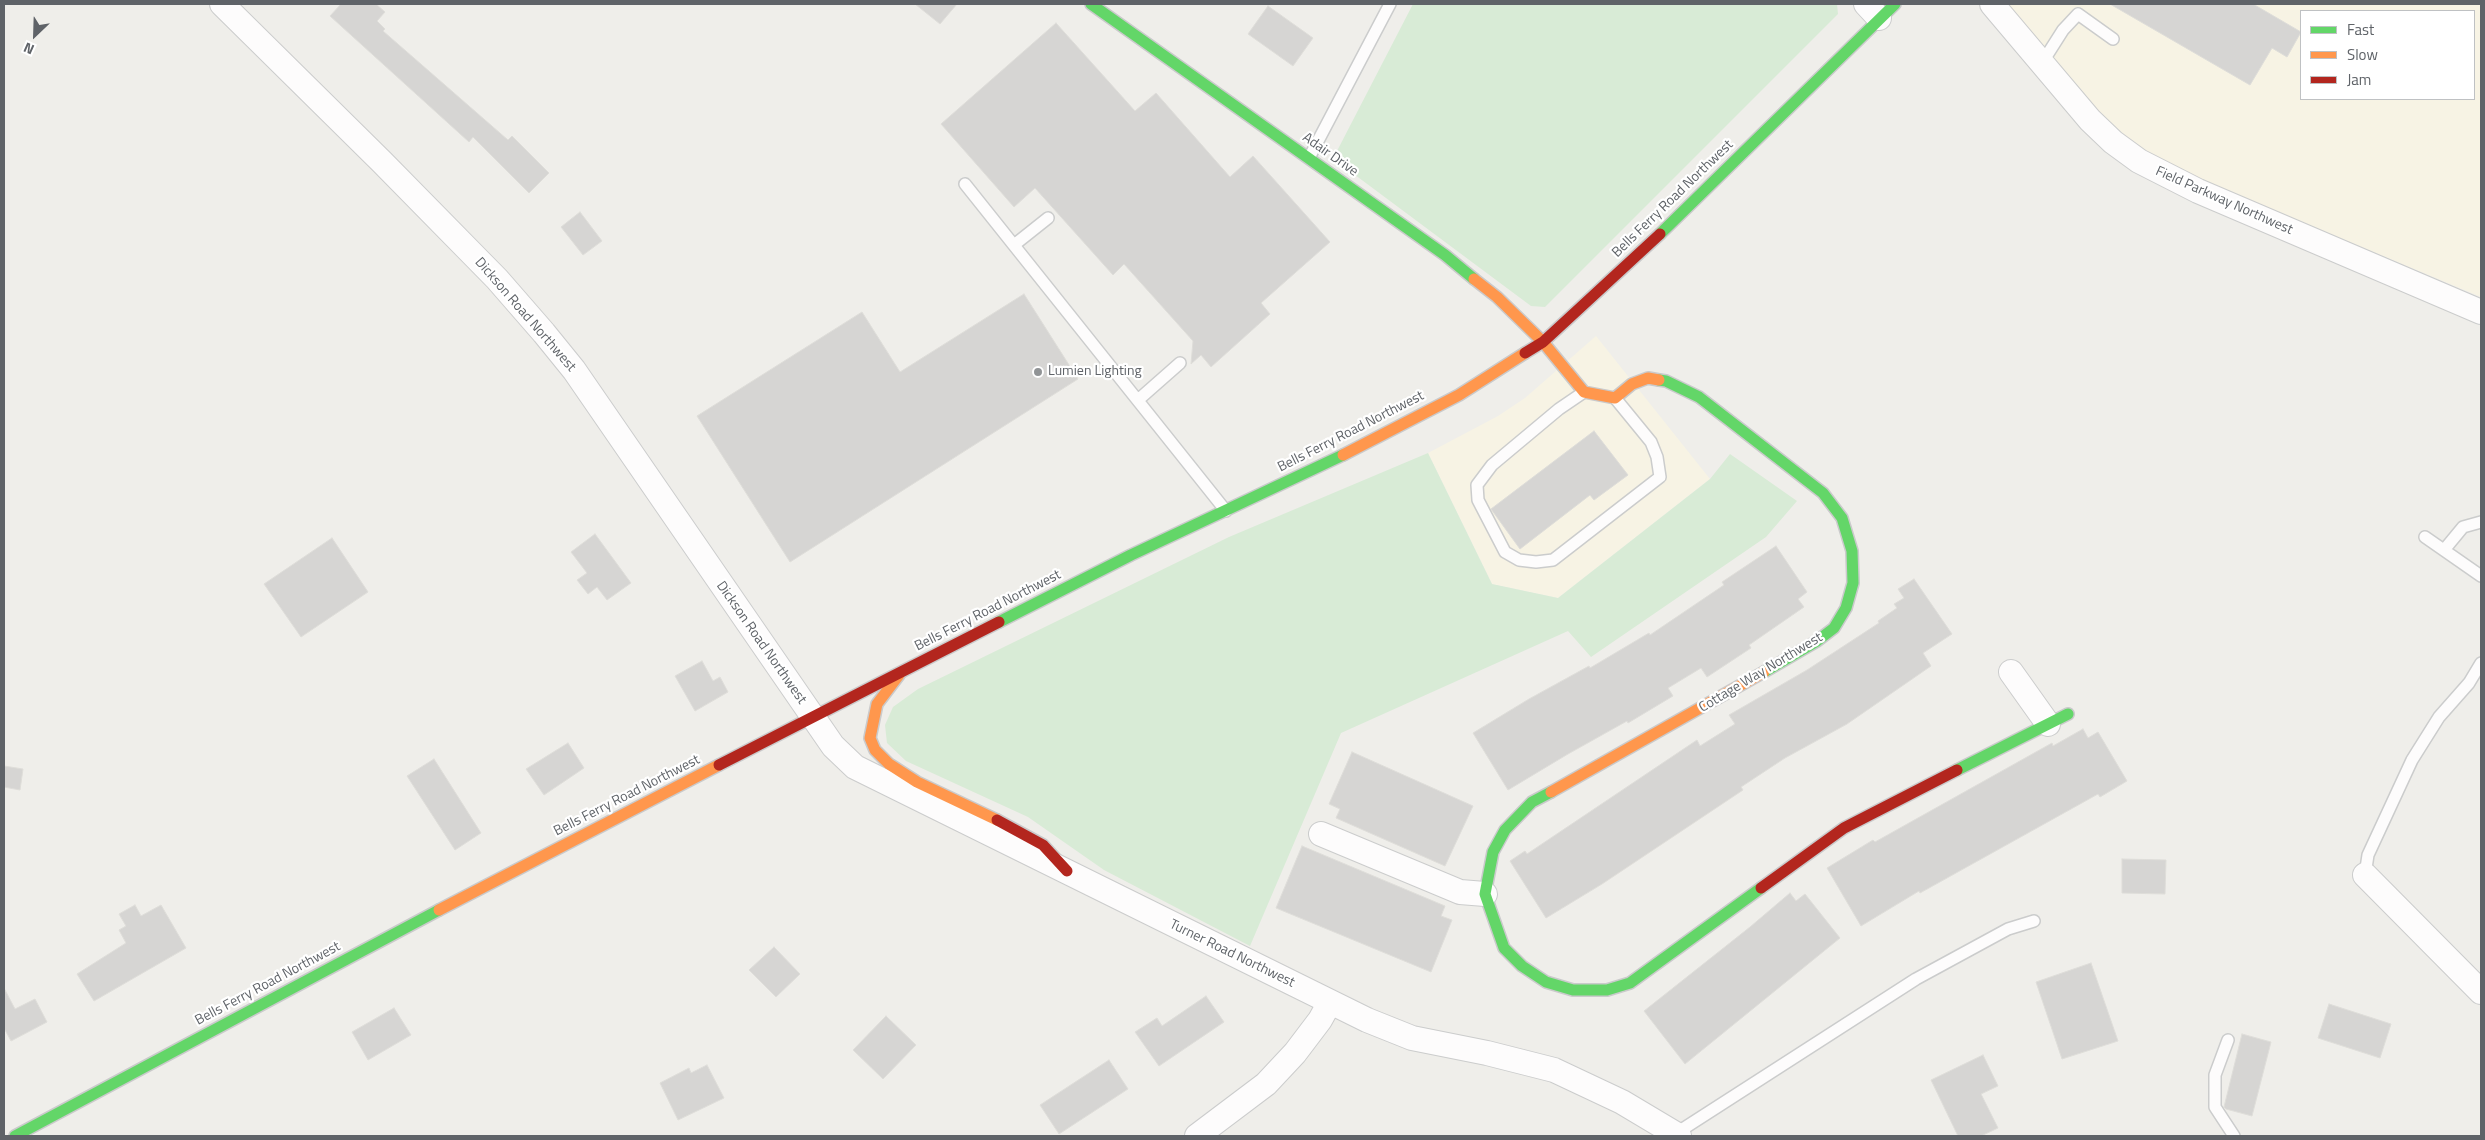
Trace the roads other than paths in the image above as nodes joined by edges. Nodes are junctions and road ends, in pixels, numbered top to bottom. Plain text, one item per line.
1 (222, 4) edge
2 (1091, 4) edge
3 (1390, 4) edge
4 (1992, 4) edge
5 (1880, 8) edge
6 (2113, 39) dead end
7 (2042, 63) junction
8 (1309, 158) junction
9 (965, 184) dead end
10 (1048, 218) dead end
11 (1014, 245) junction
12 (2481, 312) edge
13 (1543, 342) junction
14 (1180, 363) dead end
15 (1584, 392) junction
16 (1615, 398) junction
17 (1138, 400) junction
18 (1226, 510) junction
19 (2481, 522) edge
20 (2425, 536) dead end
21 (2444, 550) junction
22 (2481, 576) edge
23 (2481, 662) edge
24 (900, 672) junction
25 (2011, 672) dead end
26 (812, 717) junction
27 (2058, 719) joint
28 (1321, 834) dead end
29 (1067, 871) junction
30 (2365, 875) joint
31 (1485, 894) junction
32 (2034, 921) dead end
33 (2481, 992) edge
34 (1330, 1002) junction
35 (2228, 1040) dead end
36 (1677, 1135) edge
37 (15, 1136) edge
38 (1196, 1136) edge
39 (2234, 1136) edge

1 - 26 street, Dickson Road Northwest
2 - 8 main road, Adair Drive
3 - 8 lane
4 - 7 street, Field Parkway Northwest
5 - 13 main road, Bells Ferry Road Northwest
6 - 7 lane
7 - 12 street, Field Parkway Northwest
8 - 13 main road, Adair Drive
9 - 11 lane
10 - 11 lane
11 - 17 lane
13 - 15 main road
13 - 18 main road, Bells Ferry Road Northwest
14 - 17 lane
15 - 16 main road
15 - 16 lane
16 - 31 main road, Cottage Way Northwest
17 - 18 lane
18 - 24 main road, Bells Ferry Road Northwest
19 - 21 lane
20 - 21 lane
21 - 22 lane
23 - 30 lane
24 - 26 main road, Bells Ferry Road Northwest
24 - 29 main road
25 - 27 street
26 - 29 street, Turner Road Northwest
26 - 37 main road, Bells Ferry Road Northwest
27 - 31 main road
28 - 31 street
29 - 34 street, Turner Road Northwest
30 - 33 street
32 - 36 lane
34 - 36 street, Turner Road Northwest
34 - 38 street
35 - 39 lane

